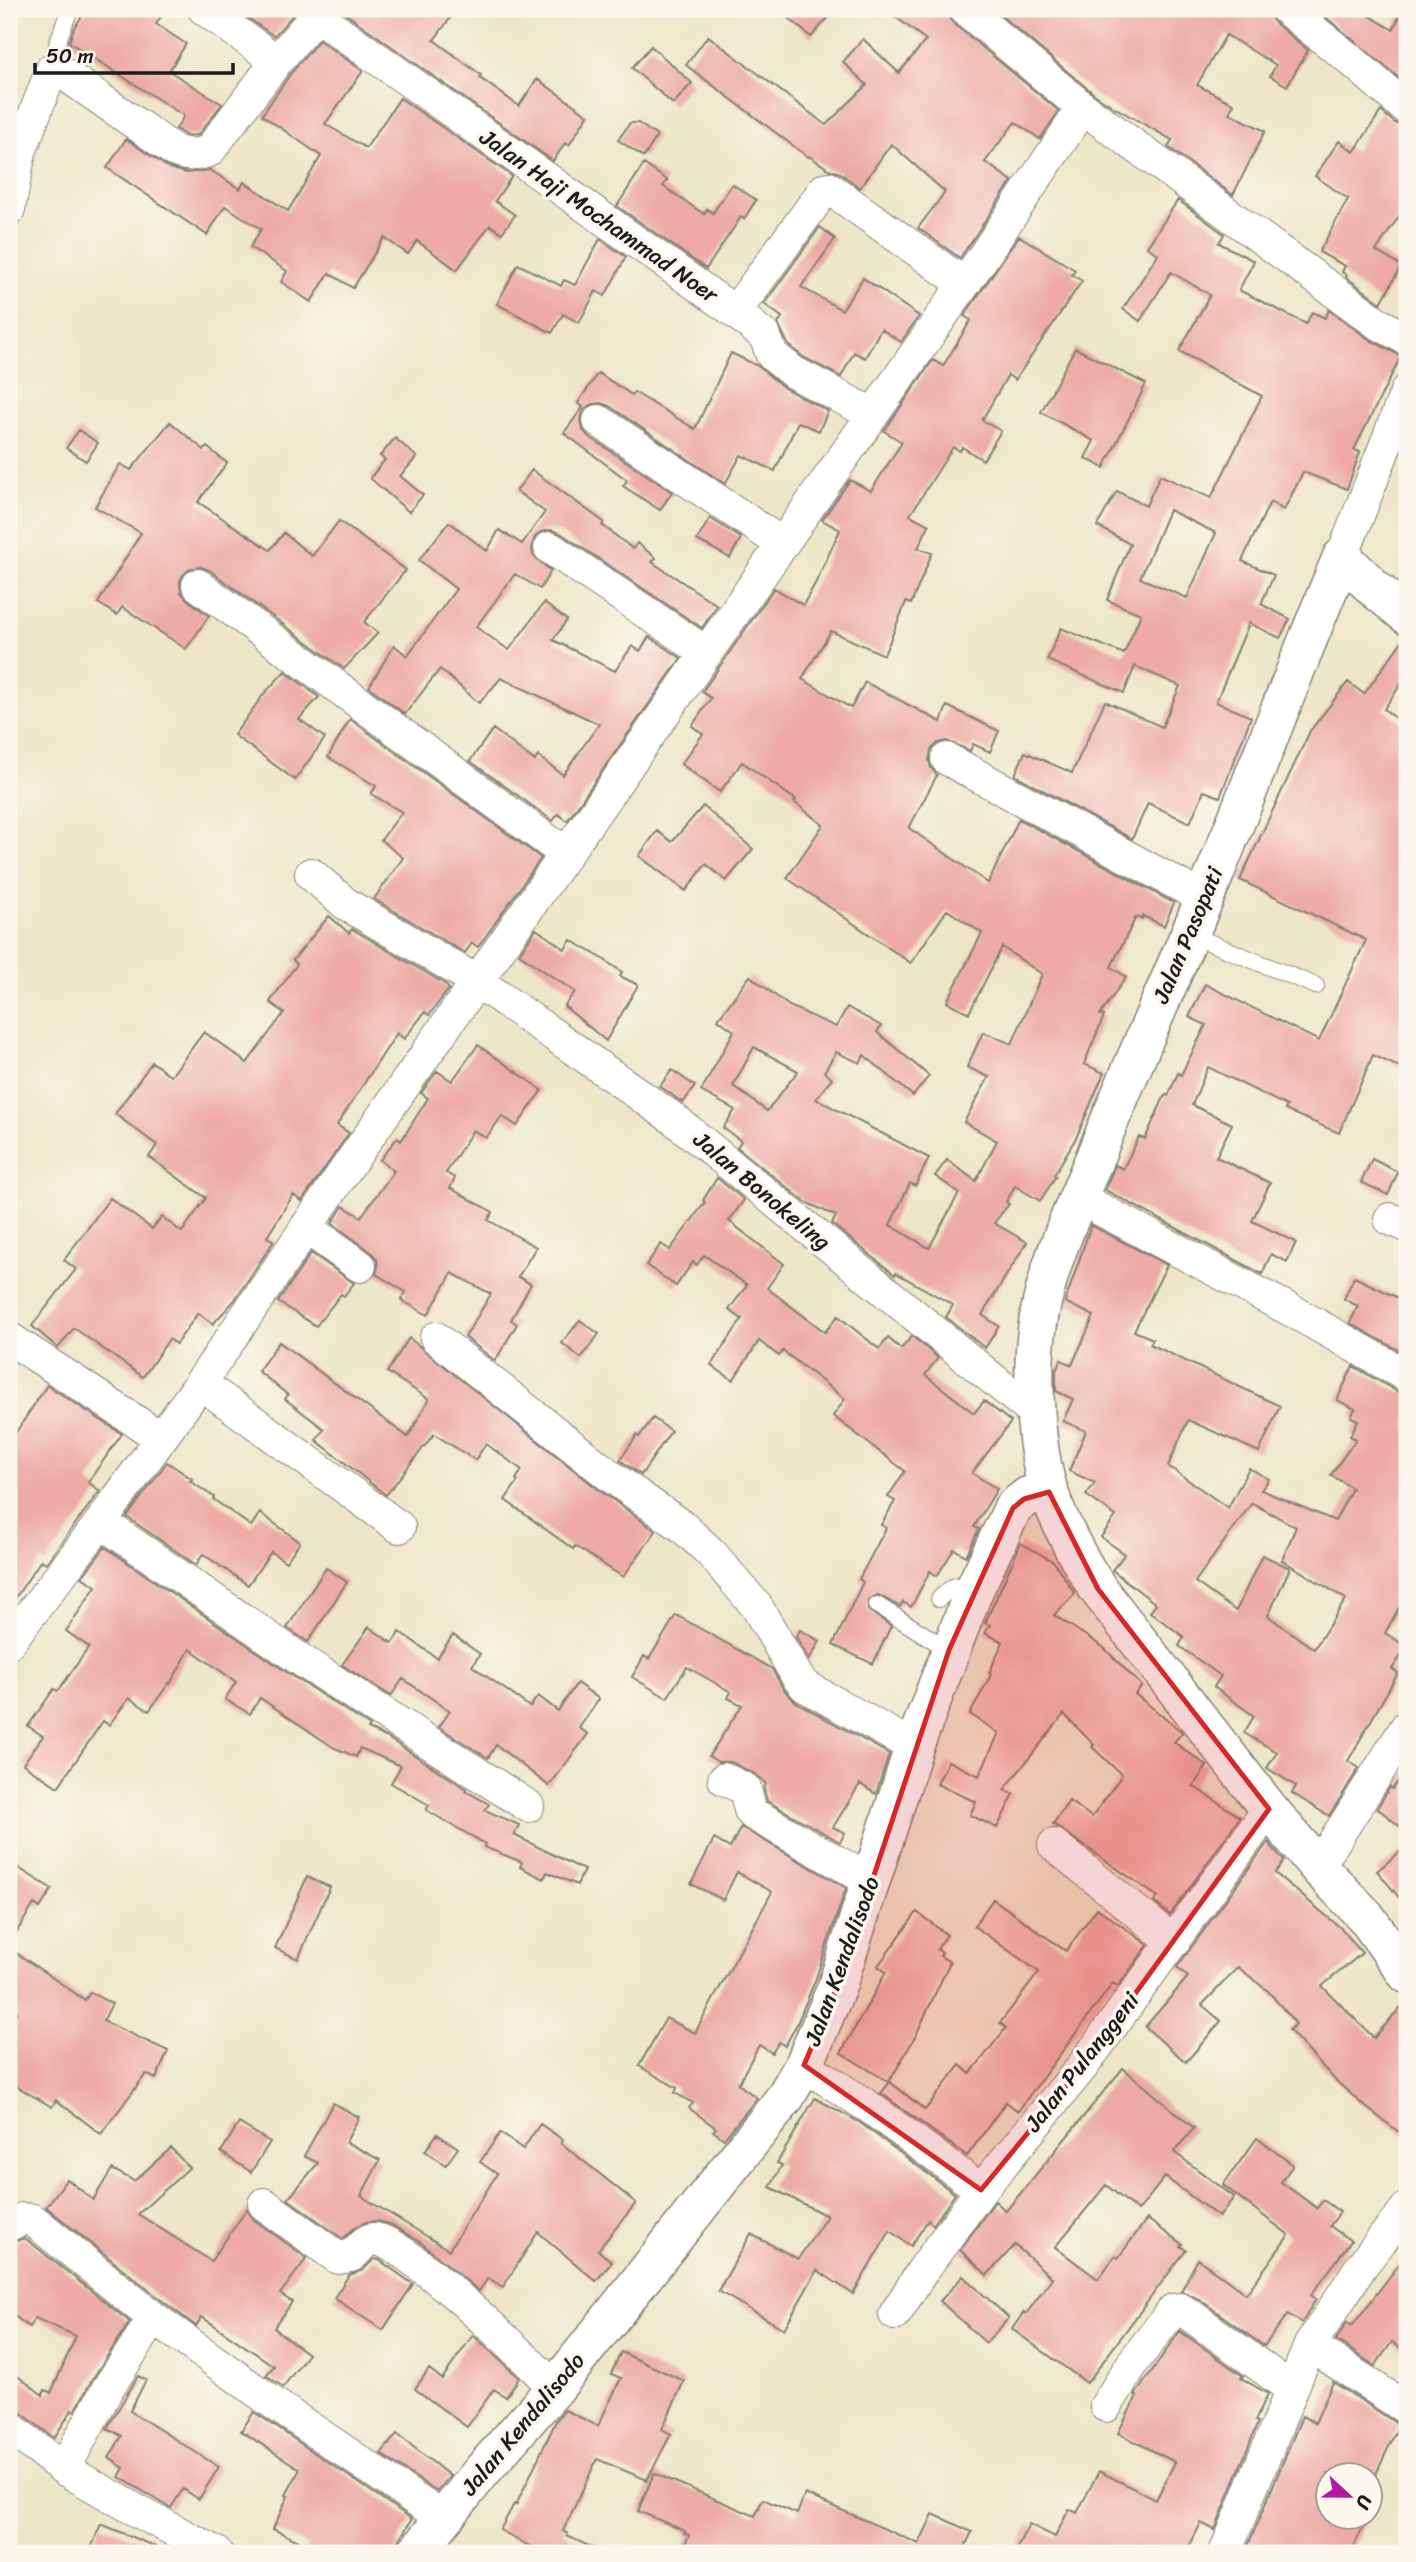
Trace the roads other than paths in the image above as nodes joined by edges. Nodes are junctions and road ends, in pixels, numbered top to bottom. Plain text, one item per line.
1 (70, 9) edge
2 (204, 9) edge
3 (965, 9) edge
4 (1286, 9) edge
5 (321, 13) edge
6 (277, 61) junction
7 (52, 69) junction
8 (1083, 108) junction
9 (1407, 109) edge
10 (9, 209) edge
11 (963, 283) junction
12 (735, 312) junction
13 (1407, 339) edge
14 (1407, 390) edge
15 (872, 414) junction
16 (599, 421) dead end
17 (781, 543) junction
18 (550, 548) dead end
19 (1342, 557) junction
20 (198, 585) dead end
21 (1407, 615) edge
22 (705, 652) junction
23 (947, 759) dead end
24 (566, 854) junction
25 (311, 874) dead end
26 (1205, 899) junction
27 (1189, 934) junction
28 (478, 982) junction
29 (1316, 986) dead end
30 (1077, 1197) junction
31 (306, 1227) junction
32 (360, 1266) dead end
33 (9, 1338) edge
34 (436, 1338) dead end
35 (1407, 1376) edge
36 (200, 1383) junction
37 (1037, 1415) junction
38 (161, 1438) junction
39 (1049, 1492) junction
40 (101, 1522) junction
41 (399, 1527) dead end
42 (877, 1605) dead end
43 (9, 1642) edge
44 (949, 1650) junction
45 (1407, 1726) edge
46 (914, 1748) junction
47 (724, 1779) dead end
48 (528, 1806) dead end
49 (1269, 1809) junction
50 (1054, 1845) dead end
51 (1318, 1867) junction
52 (871, 1881) junction
53 (1174, 1942) junction
54 (1407, 1974) edge
55 (804, 2065) junction
56 (981, 2190) junction
57 (264, 2204) dead end
58 (1407, 2208) edge
59 (9, 2225) edge
60 (895, 2314) dead end
61 (154, 2318) junction
62 (1310, 2345) junction
63 (555, 2388) junction
64 (1292, 2389) junction
65 (1106, 2406) dead end
66 (1407, 2409) edge
67 (9, 2427) edge
68 (64, 2469) junction
69 (443, 2518) junction
70 (217, 2553) edge
71 (416, 2553) edge
72 (1225, 2553) edge

1 - 7 lane
2 - 6 street
3 - 8 street
4 - 9 street
5 - 6 street
5 - 12 street, Jalan Haji Mochammad Noer
6 - 7 street
7 - 10 street
8 - 11 street
8 - 13 street
11 - 12 street
11 - 15 street
12 - 15 street, Jalan Haji Mochammad Noer
14 - 19 street, Jalan Pasopati
15 - 17 street
16 - 17 street
17 - 22 street
18 - 22 street
19 - 21 street
19 - 26 street, Jalan Pasopati
20 - 24 street
22 - 24 street
23 - 26 street
24 - 28 street
25 - 28 street, Jalan Bonokeling
26 - 27 street, Jalan Pasopati
27 - 29 lane
27 - 30 street, Jalan Pasopati
28 - 31 street
28 - 37 street, Jalan Bonokeling
30 - 35 street
30 - 37 street, Jalan Pasopati
31 - 32 street
31 - 36 street
33 - 38 street
34 - 46 street
36 - 38 street
36 - 41 street
37 - 39 street, Jalan Pasopati
38 - 40 street
39 - 44 street, Jalan Kendalisodo
39 - 49 street, Jalan Pasopati
40 - 43 street
40 - 48 street
42 - 44 lane
44 - 46 street, Jalan Kendalisodo
45 - 51 street
46 - 52 street, Jalan Kendalisodo
47 - 52 street
49 - 51 street, Jalan Pasopati
49 - 53 street, Jalan Pulanggeni
50 - 53 street
51 - 54 street, Jalan Pasopati
52 - 55 street, Jalan Kendalisodo
53 - 56 street, Jalan Pulanggeni
55 - 56 street
55 - 63 street, Jalan Kendalisodo
56 - 60 street, Jalan Pulanggeni
57 - 63 street
58 - 62 street
59 - 61 street
61 - 68 street
61 - 69 street
62 - 64 street
62 - 66 street
63 - 69 street, Jalan Kendalisodo
64 - 65 street
64 - 72 street
67 - 68 street
68 - 70 street
69 - 71 street, Jalan Kendalisodo

